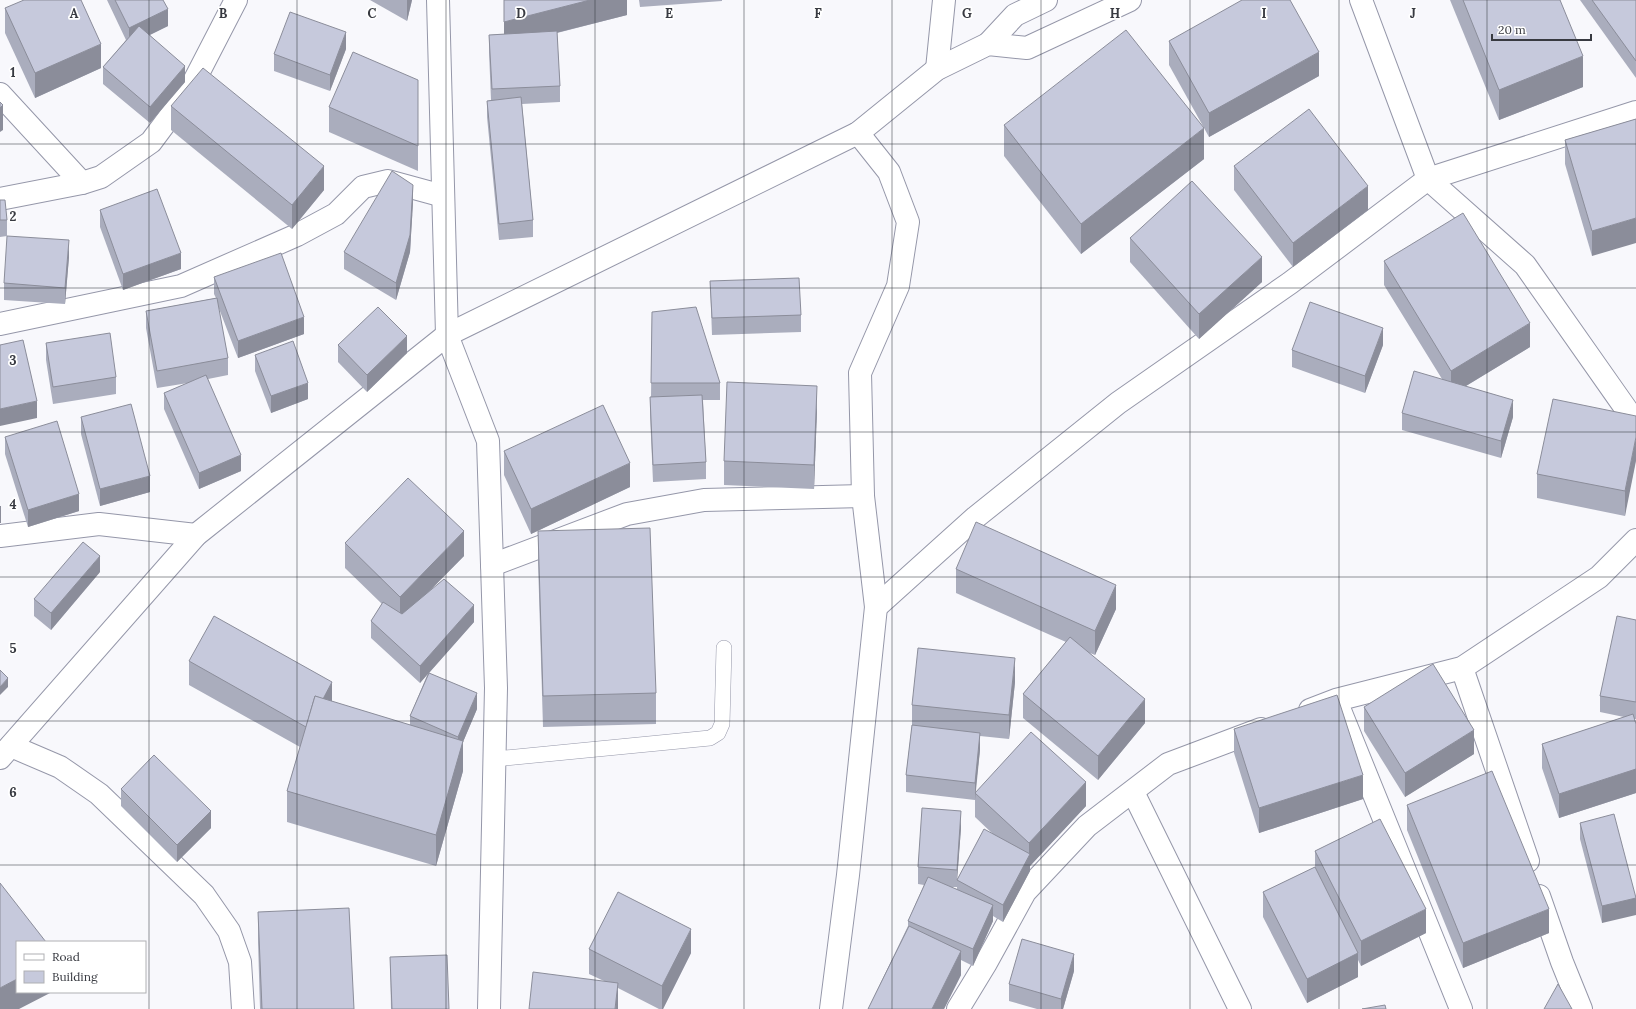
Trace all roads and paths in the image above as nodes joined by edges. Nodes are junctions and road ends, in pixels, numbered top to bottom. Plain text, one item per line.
1 (236, 0) edge
2 (438, 0) edge
3 (944, 0) edge
4 (1046, 0) edge
5 (1130, 0) edge
6 (1361, 0) edge
7 (988, 44) junction
8 (937, 69) junction
9 (0, 94) edge
10 (1636, 112) edge
11 (858, 133) junction
12 (1428, 179) junction
13 (82, 183) junction
14 (443, 196) junction
15 (0, 199) edge
16 (0, 324) edge
17 (447, 335) junction
18 (1636, 423) edge
19 (863, 496) junction
20 (196, 535) junction
21 (0, 536) edge
22 (1636, 540) edge
23 (492, 565) junction
24 (876, 607) junction
25 (724, 648) dead end
26 (1462, 668) junction
27 (1336, 700) junction
28 (6, 752) edge
29 (495, 759) junction
30 (1133, 792) junction
31 (243, 1009) edge
32 (489, 1009) edge
33 (831, 1009) edge
34 (958, 1009) edge
35 (1240, 1009) edge
36 (1461, 1009) edge
37 (1581, 1009) edge

1 - 13 street
2 - 14 street
3 - 8 street
4 - 7 street
5 - 7 street
6 - 12 street
7 - 8 street
8 - 11 street
9 - 13 street
10 - 12 street
11 - 17 street
11 - 19 street
12 - 18 street
12 - 24 street
13 - 15 street
14 - 16 street
14 - 17 street
17 - 20 street
17 - 23 street
19 - 23 street
19 - 24 street
20 - 21 street
20 - 28 street
22 - 26 street
23 - 29 street
24 - 33 street
25 - 29 lane
26 - 27 street
26 - 37 street
27 - 30 street
27 - 36 street
28 - 31 street
29 - 32 street
30 - 34 street
30 - 35 street

